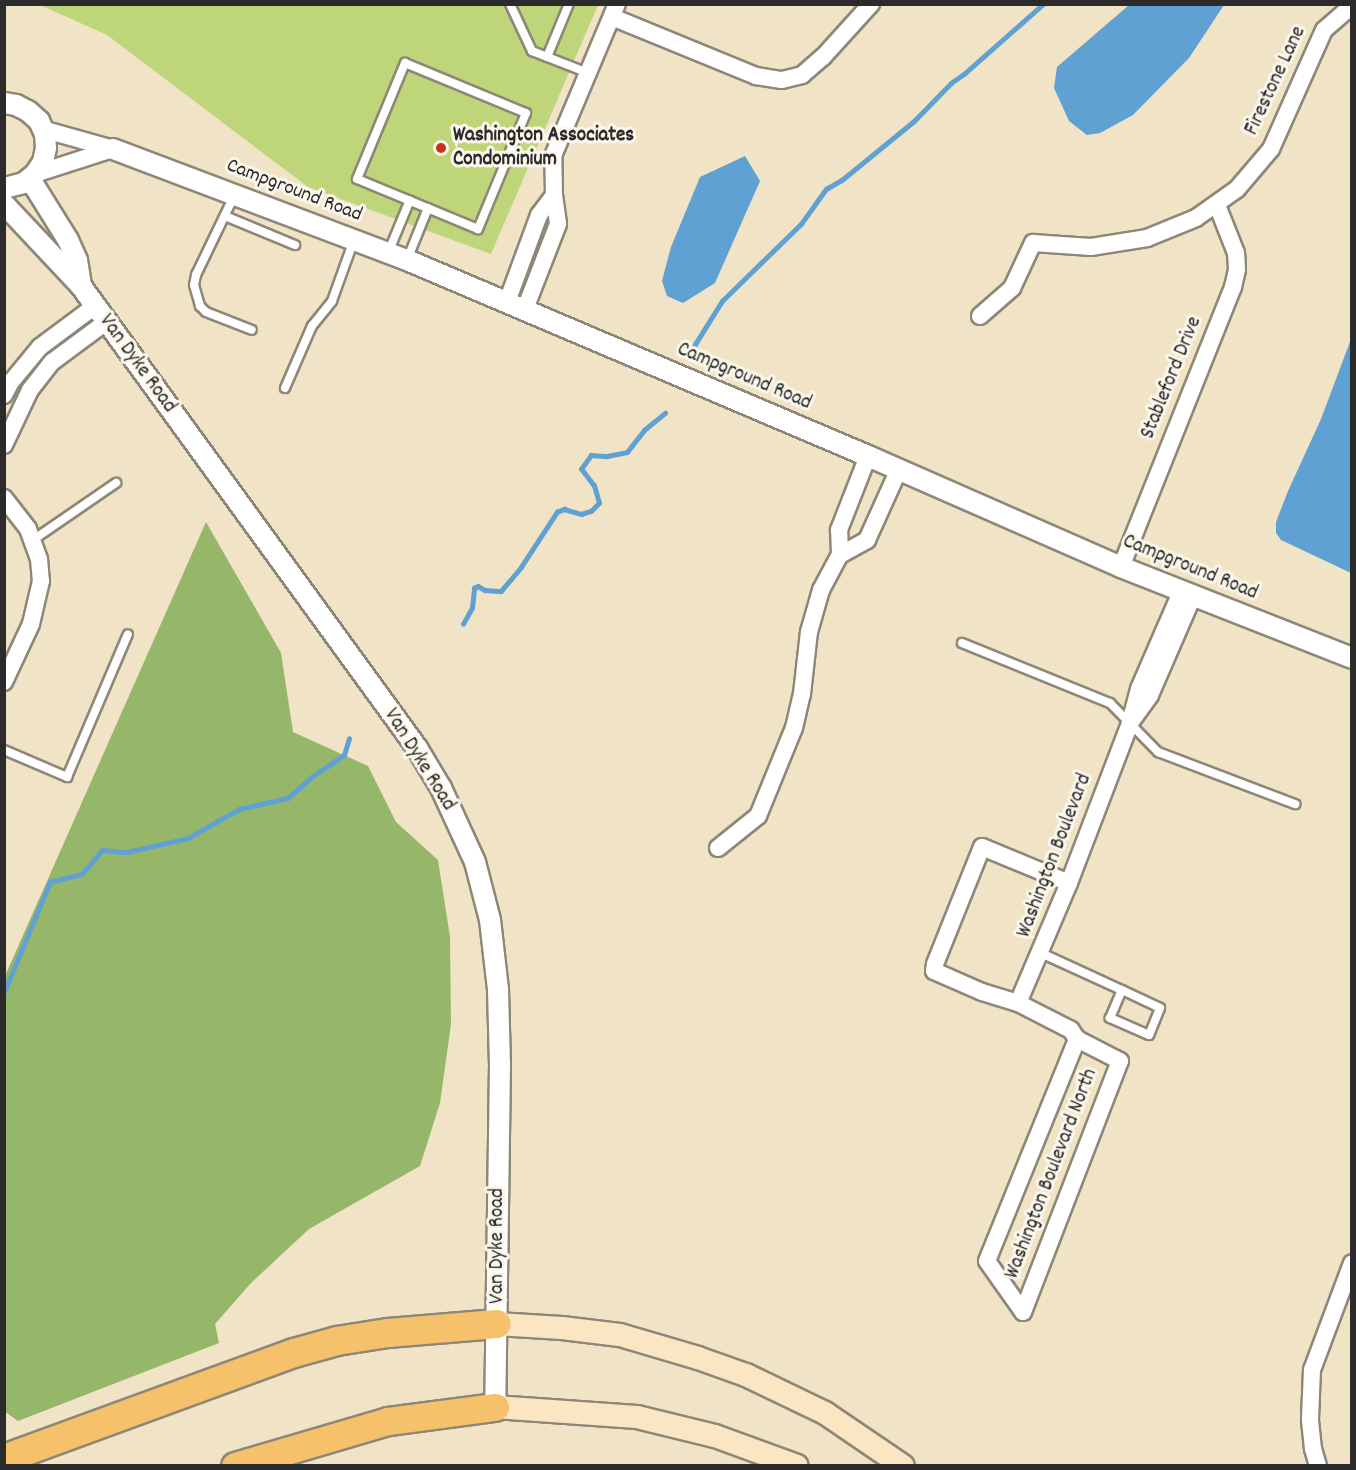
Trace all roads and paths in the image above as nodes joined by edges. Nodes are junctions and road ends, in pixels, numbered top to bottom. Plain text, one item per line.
1 (510, 4) edge
2 (569, 4) edge
3 (871, 4) edge
4 (1352, 6) edge
5 (615, 10) edge
6 (547, 57) junction
7 (589, 74) junction
8 (4, 103) edge
9 (42, 129) junction
10 (113, 149) junction
11 (33, 177) junction
12 (4, 188) edge
13 (235, 194) junction
14 (554, 195) junction
15 (410, 200) junction
16 (4, 204) edge
17 (1217, 205) junction
18 (428, 208) junction
19 (225, 216) junction
20 (354, 240) junction
21 (295, 245) dead end
22 (525, 252) junction
23 (388, 253) junction
24 (407, 260) junction
25 (544, 260) junction
26 (81, 286) junction
27 (507, 302) junction
28 (525, 309) junction
29 (100, 314) junction
30 (980, 316) dead end
31 (252, 330) dead end
32 (285, 388) dead end
33 (4, 394) edge
34 (4, 445) edge
35 (868, 456) junction
36 (899, 469) junction
37 (116, 483) dead end
38 (4, 498) edge
39 (33, 540) junction
40 (840, 555) junction
41 (1121, 567) junction
42 (1188, 592) junction
43 (128, 634) dead end
44 (962, 643) dead end
45 (1352, 658) edge
46 (4, 682) edge
47 (1130, 723) junction
48 (4, 750) edge
49 (1295, 804) dead end
50 (718, 848) dead end
51 (1069, 883) junction
52 (1041, 953) junction
53 (1122, 990) junction
54 (1018, 1004) junction
55 (1077, 1039) junction
56 (1352, 1263) edge
57 (497, 1324) junction
58 (495, 1407) junction
59 (4, 1459) edge
60 (235, 1466) edge
61 (796, 1466) edge
62 (903, 1466) edge
63 (1318, 1466) edge

1 - 6 lane
2 - 6 lane
3 - 5 street
4 - 17 street, Firestone Lane
5 - 7 street
6 - 7 lane
7 - 14 street
8 - 9 street
9 - 10 street, Campground Road
9 - 11 street
10 - 11 street
10 - 13 street, Campground Road
11 - 12 street
11 - 26 street, Van Dyke Road
13 - 19 lane
13 - 20 street, Campground Road
14 - 22 street
14 - 25 street
15 - 18 lane
15 - 18 lane
15 - 23 lane
16 - 26 street, Van Dyke Road
17 - 30 street, Firestone Lane
17 - 41 street, Stableford Drive
18 - 24 lane
19 - 21 lane
19 - 31 lane
20 - 23 street, Campground Road
20 - 32 lane
22 - 25 street
22 - 27 street
23 - 24 street, Campground Road
24 - 27 street, Campground Road
25 - 28 street
26 - 29 street, Van Dyke Road
27 - 28 street, Campground Road
28 - 35 street, Campground Road
29 - 33 street
29 - 34 street
29 - 57 street, Van Dyke Road
35 - 36 street, Campground Road
35 - 40 street
36 - 40 street
36 - 41 street, Campground Road
37 - 39 lane
38 - 39 street
39 - 46 street
40 - 50 street
41 - 42 street, Campground Road
42 - 45 street, Campground Road
42 - 47 street, Washington Boulevard
43 - 48 lane
44 - 47 lane
47 - 49 lane
47 - 51 street, Washington Boulevard
51 - 52 street, Washington Boulevard
51 - 54 street, Washington Boulevard North
52 - 53 lane
52 - 54 street, Washington Boulevard
53 - 53 lane
54 - 55 street, Washington Boulevard North
55 - 55 street, Washington Boulevard North
56 - 63 street
57 - 58 street, Van Dyke Road
57 - 59 highway
57 - 62 main road, Van Dyke Road
58 - 60 highway
58 - 61 main road

